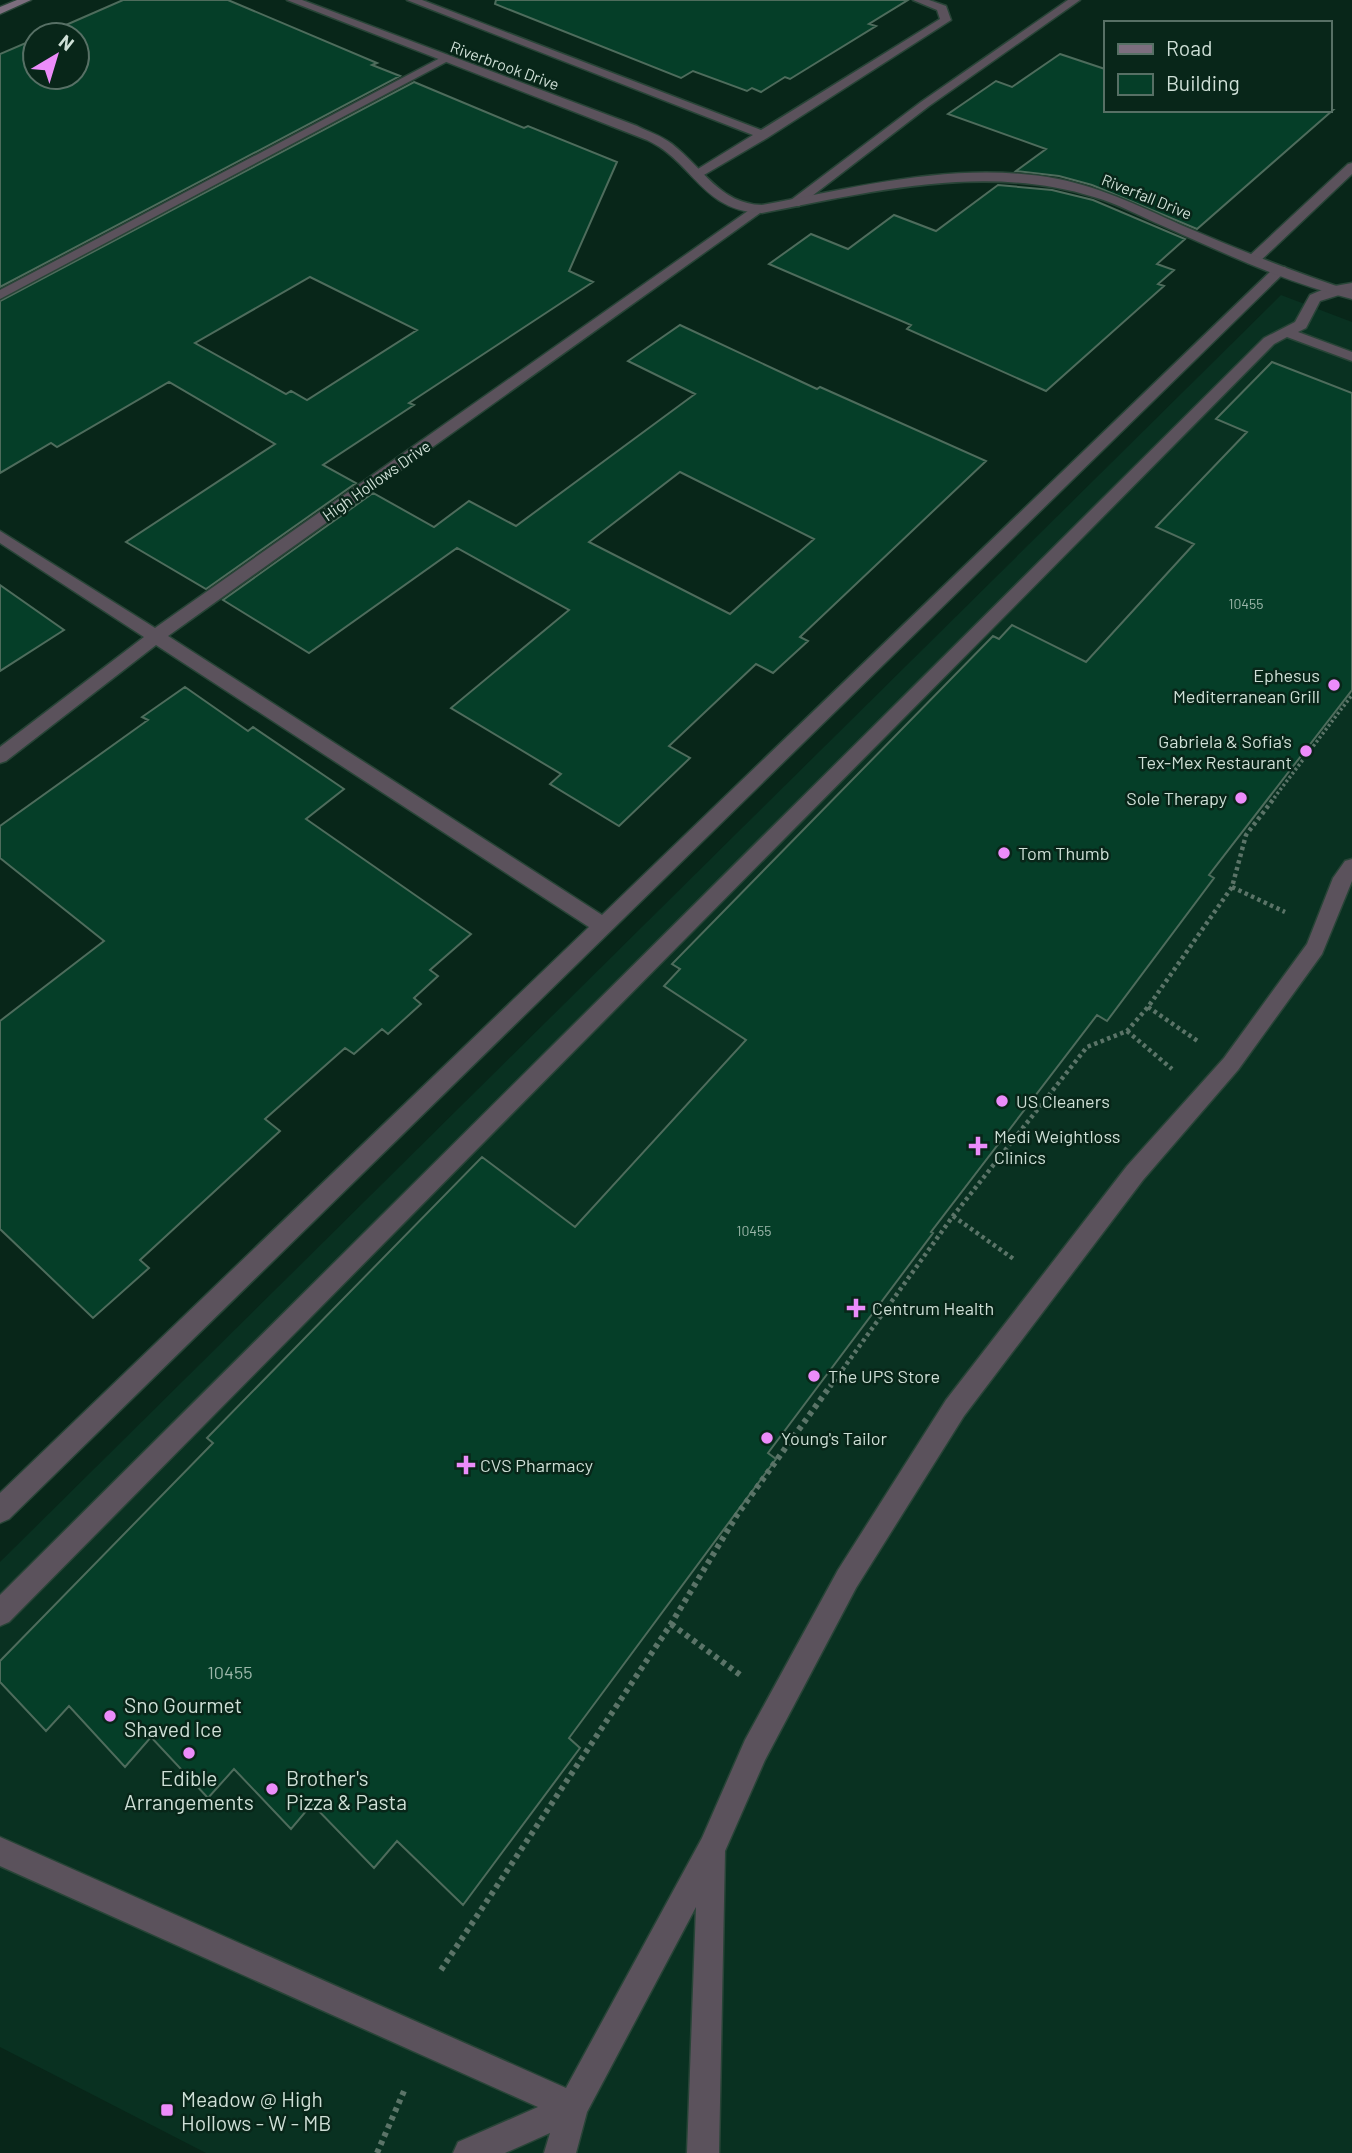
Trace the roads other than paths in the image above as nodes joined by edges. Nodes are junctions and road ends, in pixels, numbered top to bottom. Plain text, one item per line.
1 (26, 0) edge
2 (292, 0) edge
3 (412, 0) edge
4 (918, 0) edge
5 (1075, 0) edge
6 (0, 11) edge
7 (444, 59) junction
8 (763, 135) junction
9 (1352, 167) edge
10 (697, 175) junction
11 (795, 203) junction
12 (755, 210) junction
13 (1253, 260) junction
14 (1280, 270) junction
15 (1346, 290) edge
16 (0, 295) edge
17 (1288, 333) junction
18 (1352, 357) edge
19 (0, 536) edge
20 (155, 637) junction
21 (0, 757) edge
22 (1352, 866) edge
23 (603, 926) junction
24 (0, 1510) edge
25 (0, 1613) edge
26 (712, 1848) junction
27 (0, 1851) edge
28 (573, 2106) junction
29 (469, 2153) edge
30 (560, 2153) edge
31 (703, 2153) edge

1 - 6 street
2 - 7 street, Riverbrook Drive
3 - 8 street
4 - 8 street
5 - 11 street
7 - 10 street, Riverbrook Drive
7 - 16 street
8 - 10 street
9 - 13 street
10 - 12 street, High Hollows Drive
11 - 12 street, High Hollows Drive
11 - 13 street, Riverfall Drive
12 - 20 street, High Hollows Drive
13 - 14 street, Riverfall Drive
14 - 15 street, Riverfall Drive
14 - 23 street
15 - 17 street
17 - 18 street
17 - 25 street
19 - 20 street
20 - 21 street, High Hollows Drive
20 - 23 street
22 - 26 street
23 - 24 street
26 - 28 street
26 - 31 street
27 - 28 street
28 - 29 street
28 - 30 street

